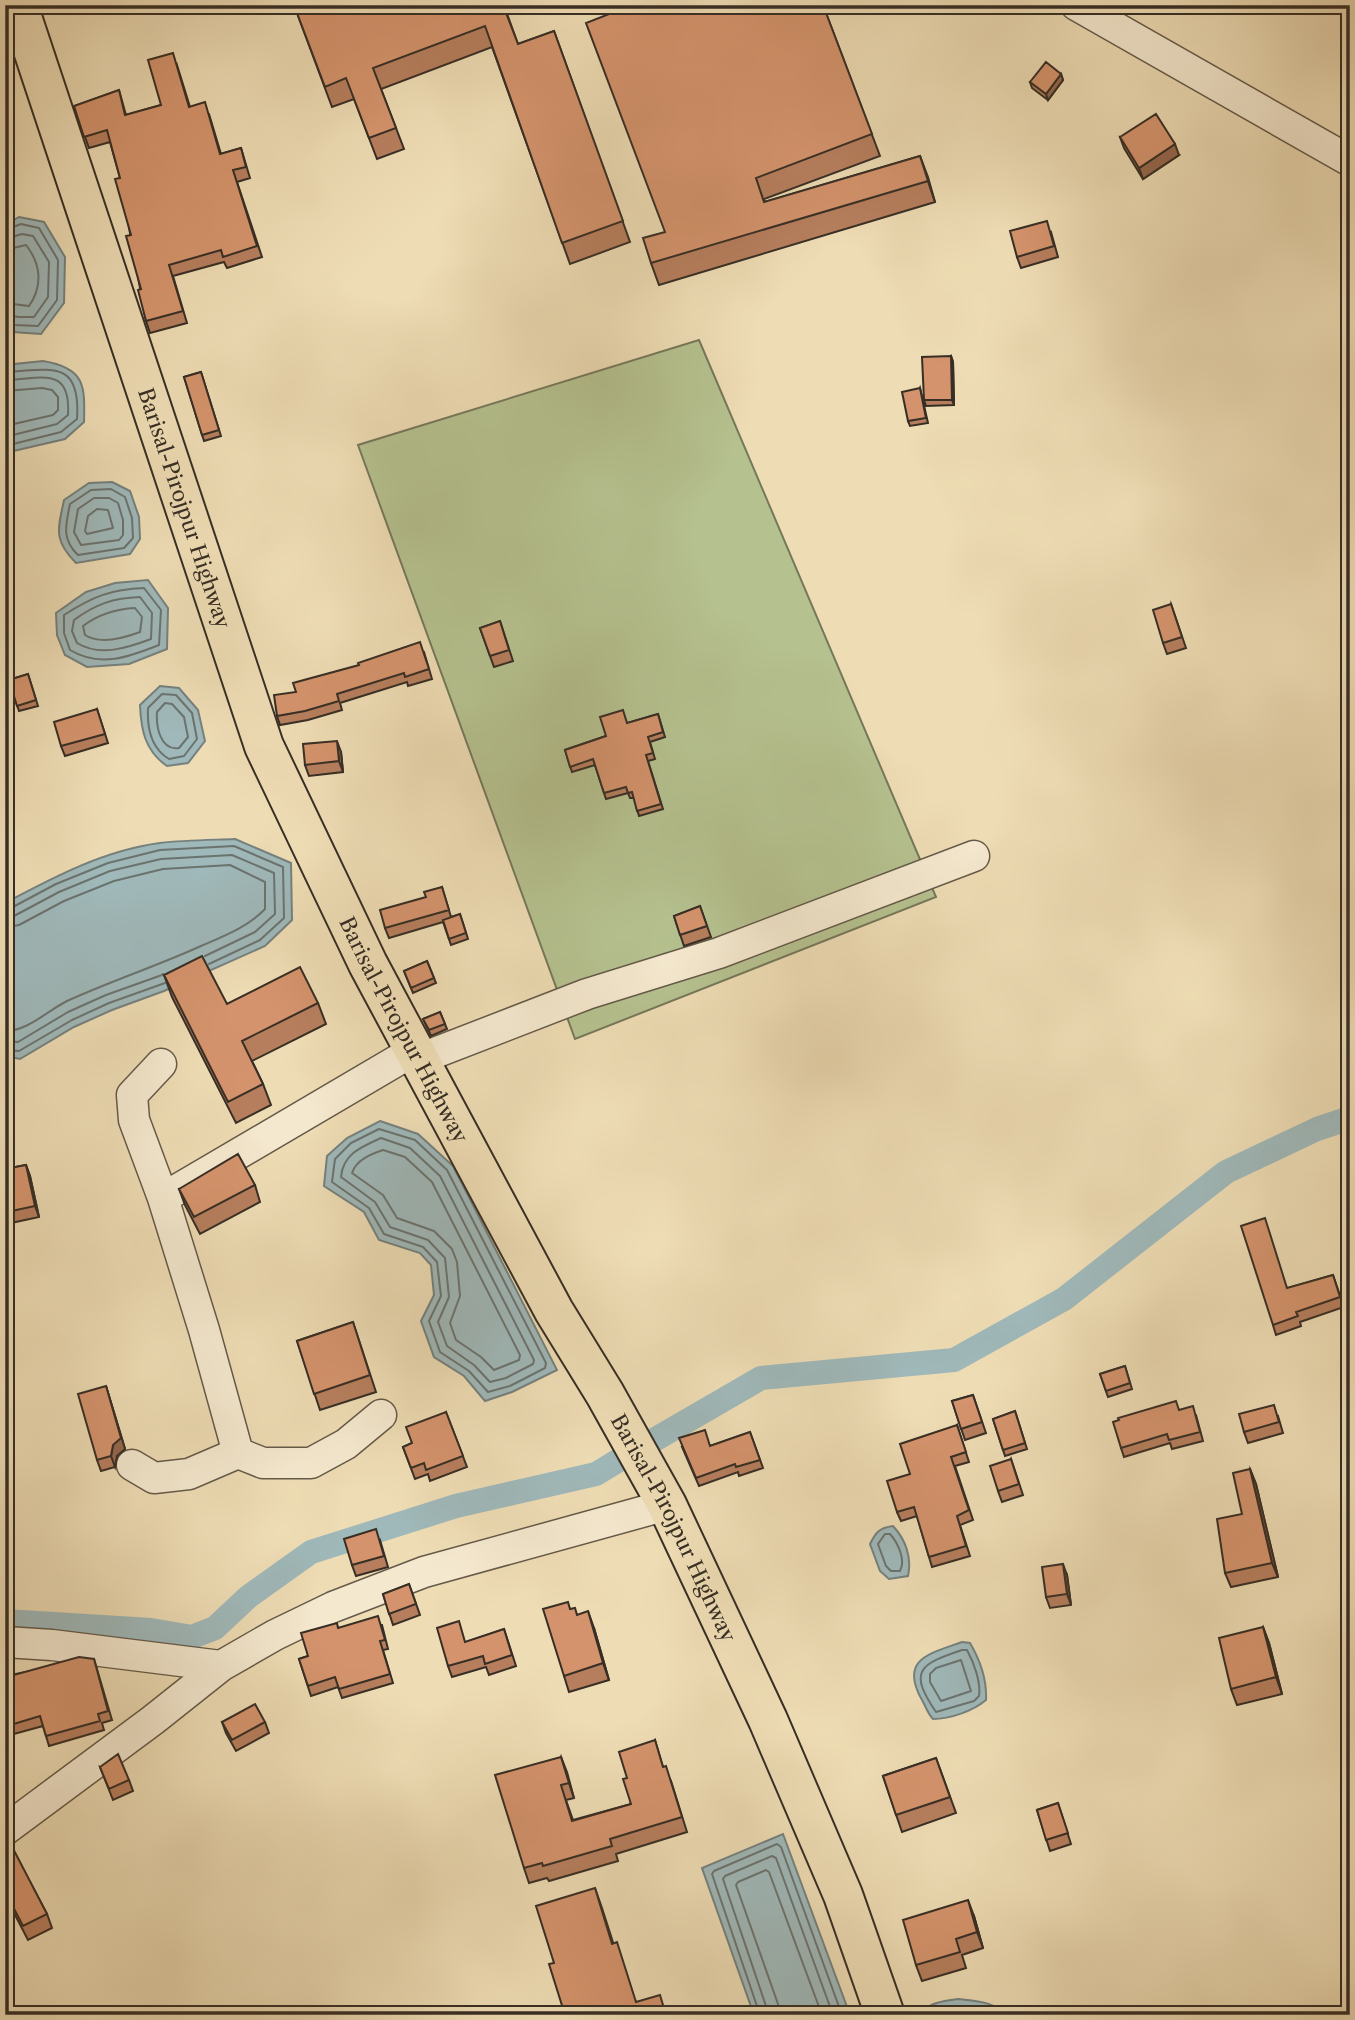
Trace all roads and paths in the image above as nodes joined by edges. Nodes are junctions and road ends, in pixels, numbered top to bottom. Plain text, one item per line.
1 (18, 5) edge
2 (1076, 5) edge
3 (1350, 161) edge
4 (974, 856) dead end
5 (417, 1054) junction
6 (161, 1064) dead end
7 (163, 1198) junction
8 (381, 1415) dead end
9 (238, 1453) junction
10 (132, 1465) dead end
11 (667, 1505) junction
12 (5, 1642) edge
13 (221, 1666) junction
14 (5, 1830) edge
15 (885, 2015) edge

1 - 5 highway, Barisal-Pirojpur Highway
2 - 3 street
4 - 5 street
5 - 7 street
5 - 11 highway, Barisal-Pirojpur Highway
6 - 7 street
7 - 9 street
8 - 9 street
9 - 10 street
11 - 13 street
11 - 15 highway, Barisal-Pirojpur Highway
12 - 13 street
13 - 14 street

